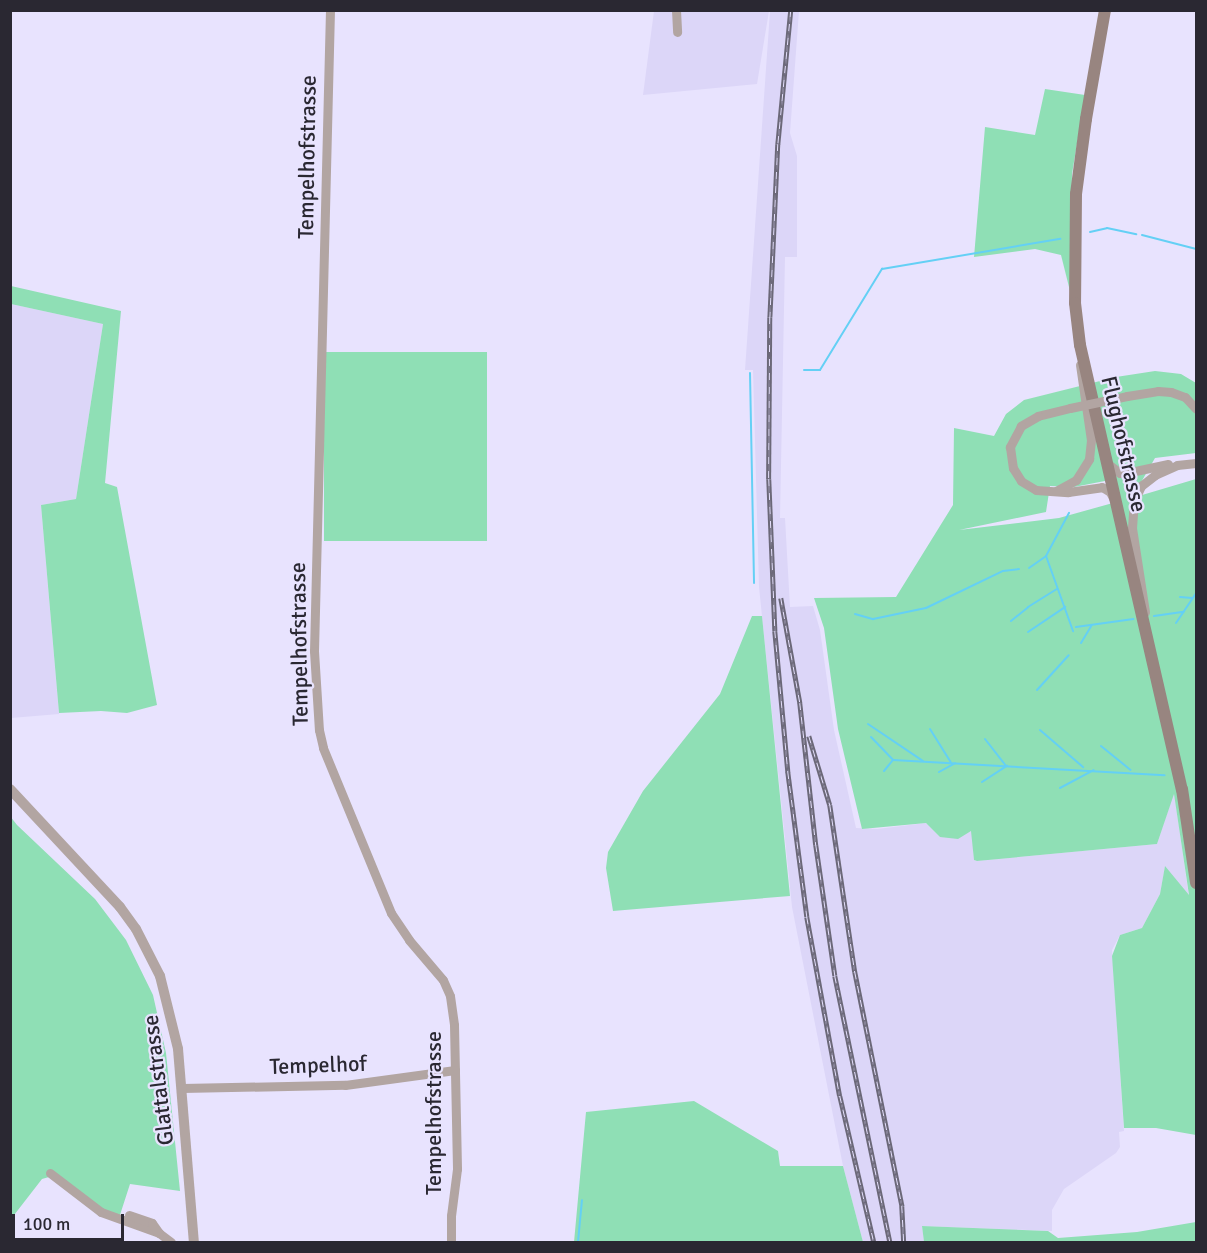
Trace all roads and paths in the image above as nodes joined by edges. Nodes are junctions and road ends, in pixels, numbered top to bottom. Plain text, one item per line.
1 (330, 10) edge
2 (676, 10) edge
3 (1106, 10) edge
4 (676, 32) dead end
5 (1080, 345) junction
6 (1197, 409) edge
7 (1197, 461) edge
8 (1107, 463) junction
9 (1054, 492) junction
10 (1116, 504) junction
11 (1146, 633) junction
12 (10, 789) edge
13 (1197, 883) edge
14 (455, 1070) junction
15 (182, 1088) junction
16 (50, 1173) dead end
17 (129, 1215) dead end
18 (159, 1233) junction
19 (171, 1242) edge
20 (194, 1242) edge
21 (451, 1242) edge

1 - 14 street, Tempelhofstrasse
2 - 4 street
3 - 5 main road, Flughofstrasse
5 - 8 main road, Flughofstrasse
5 - 9 street
6 - 9 street, bridge
7 - 8 street
7 - 11 street
8 - 10 main road, Flughofstrasse
9 - 10 street
10 - 11 main road, Flughofstrasse
11 - 13 main road, Flughofstrasse
12 - 15 street, Glattalstrasse
14 - 15 street, Tempelhof
14 - 21 street, Tempelhofstrasse
15 - 20 street, Glattalstrasse
16 - 18 street
17 - 18 street
18 - 19 street

